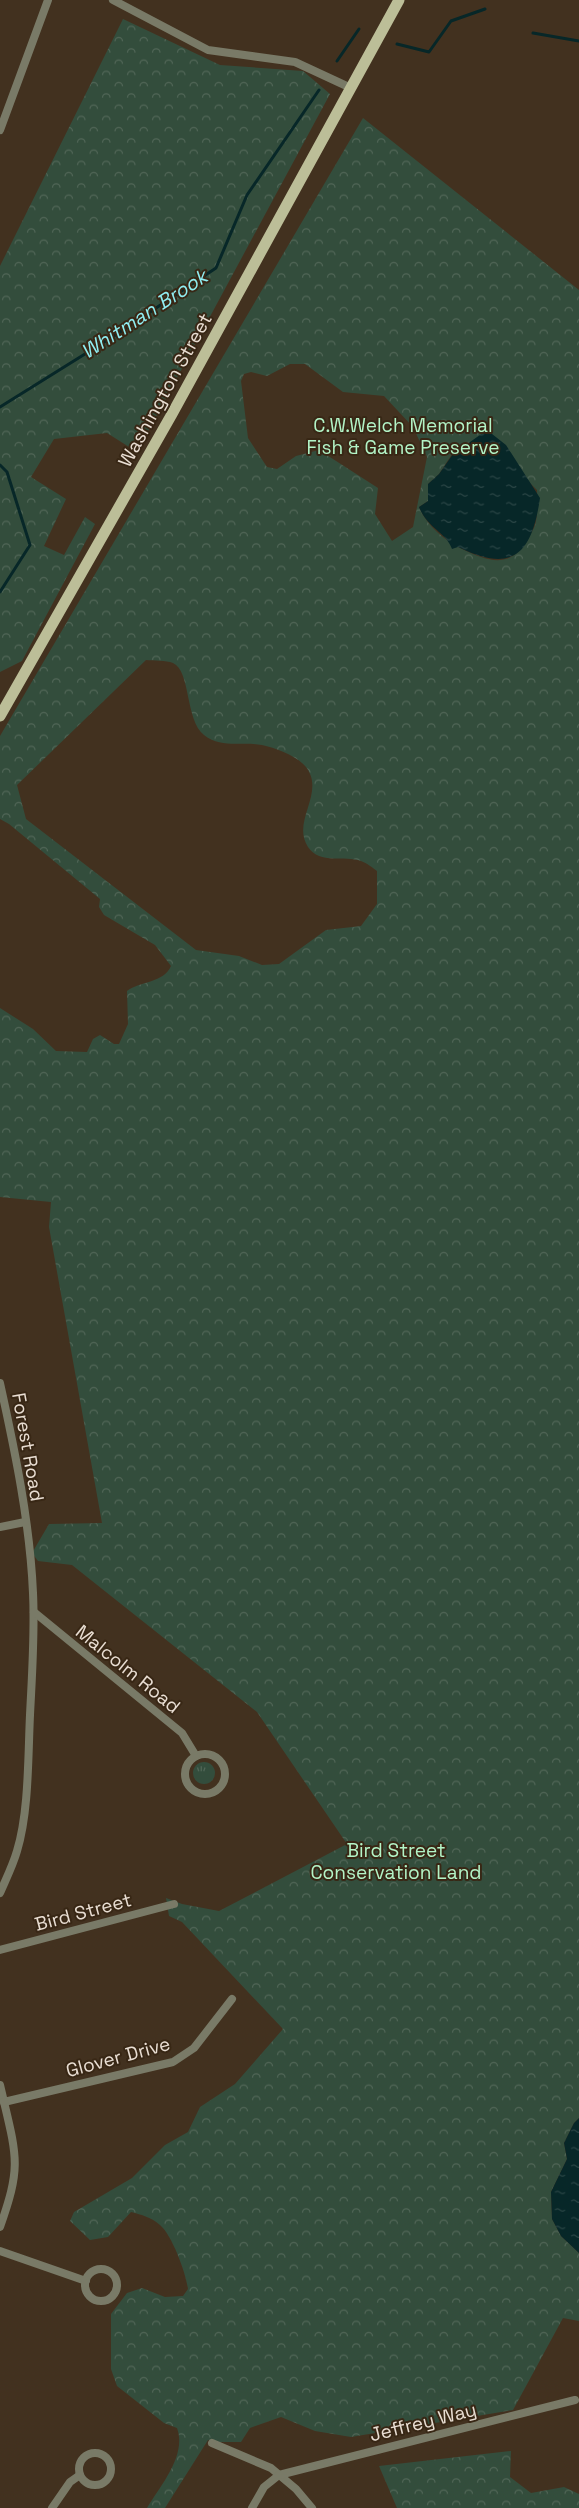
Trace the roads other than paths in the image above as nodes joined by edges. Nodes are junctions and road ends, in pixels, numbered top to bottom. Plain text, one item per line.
1 (48, 0) edge
2 (113, 0) edge
3 (399, 0) edge
4 (351, 88) junction
5 (0, 130) edge
6 (0, 716) edge
7 (0, 1383) edge
8 (25, 1522) junction
9 (0, 1527) edge
10 (34, 1612) junction
11 (196, 1756) junction
12 (0, 1893) edge
13 (174, 1904) dead end
14 (0, 1950) edge
15 (232, 1999) dead end
16 (0, 2085) edge
17 (4, 2102) junction
18 (0, 2227) edge
19 (0, 2251) edge
20 (86, 2281) junction
21 (575, 2400) dead end
22 (212, 2444) dead end
23 (80, 2475) junction
24 (280, 2475) junction
25 (52, 2508) edge
26 (252, 2508) edge
27 (312, 2508) edge

1 - 5 street
2 - 4 street
3 - 4 main road, Washington Street
4 - 6 main road, Washington Street
7 - 8 street, Forest Road
8 - 9 street, Forest Road
8 - 10 street
10 - 11 street, Malcolm Road
10 - 12 street
11 - 11 street
13 - 14 street, Bird Street
15 - 17 street, Glover Drive
16 - 17 street
17 - 18 street
19 - 20 street
20 - 20 street
21 - 24 street, Jeffrey Way
22 - 24 street
23 - 23 street
23 - 25 street
24 - 26 street
24 - 27 street

